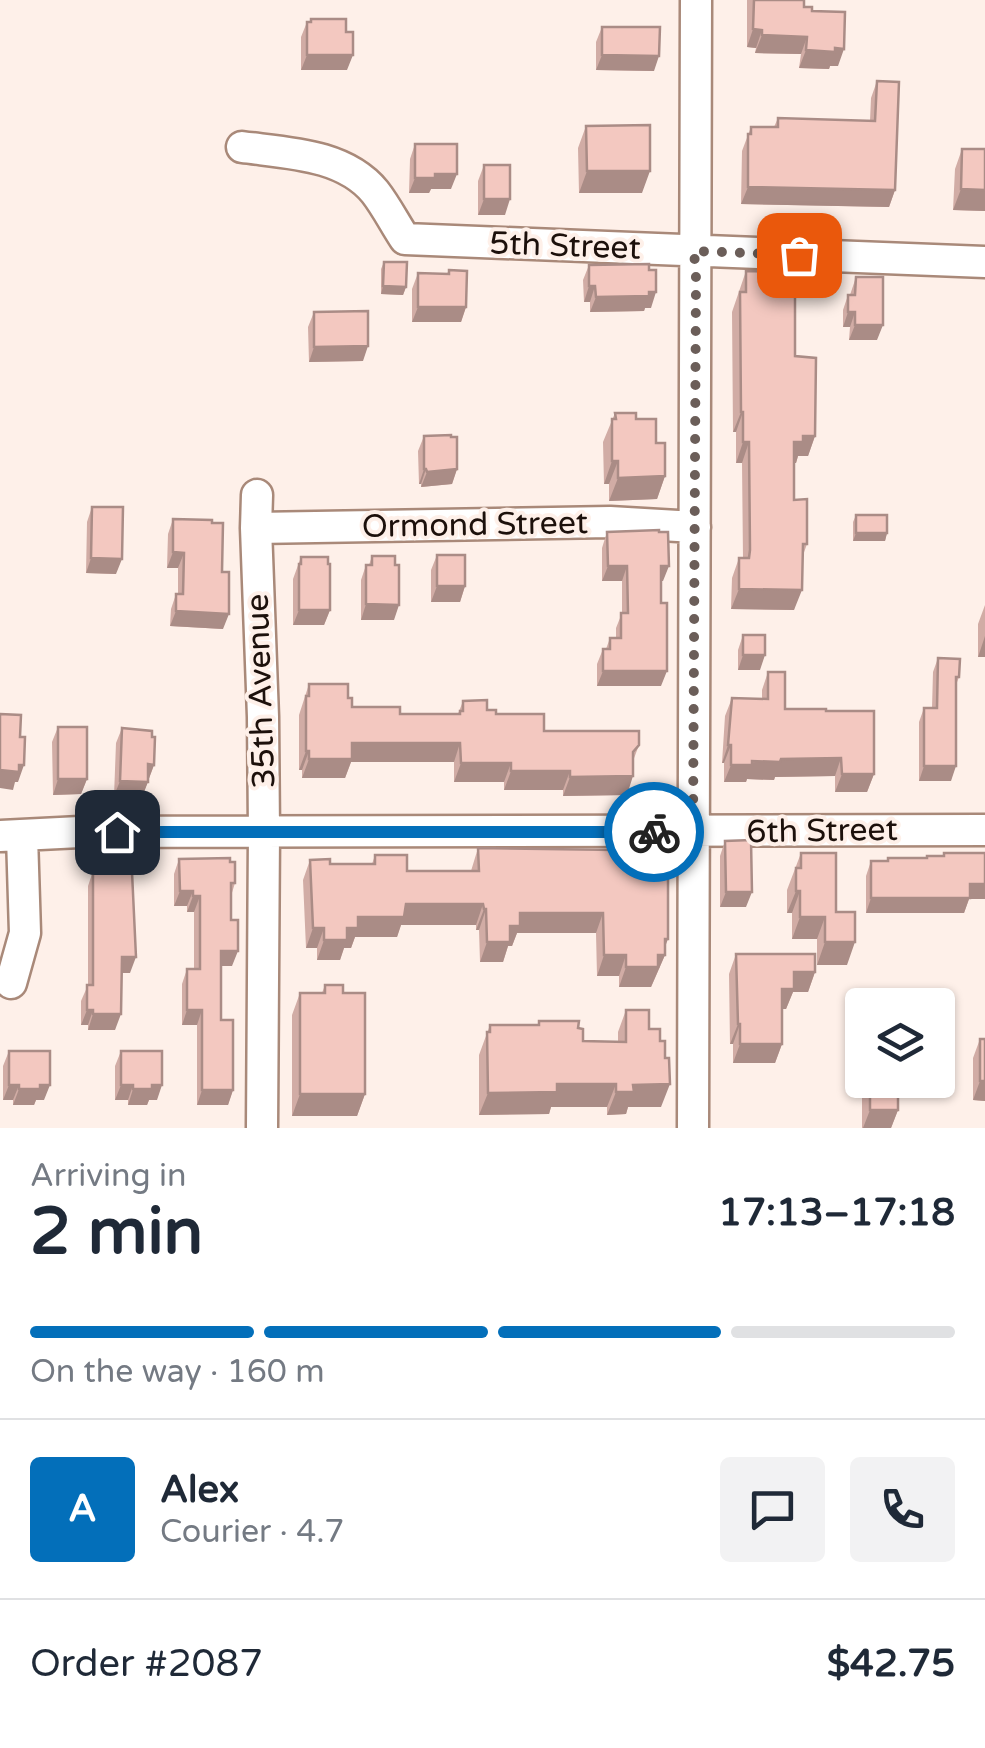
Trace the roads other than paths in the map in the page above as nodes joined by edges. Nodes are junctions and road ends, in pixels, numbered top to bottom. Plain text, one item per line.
1 (696, 0) edge
2 (242, 146) dead end
3 (694, 251) junction
4 (985, 262) edge
5 (257, 495) dead end
6 (695, 526) junction
7 (256, 528) junction
8 (985, 830) edge
9 (264, 832) junction
10 (693, 832) junction
11 (11, 836) edge
12 (11, 983) dead end
13 (262, 1128) edge
14 (693, 1128) edge

1 - 3 street
2 - 3 street, 5th Street
3 - 4 street, 5th Street
3 - 6 street
5 - 7 street, 35th Avenue
6 - 7 street, Ormond Street
6 - 10 street
7 - 9 street, 35th Avenue
8 - 10 street, 6th Street
9 - 10 street, 6th Street
9 - 11 street, 6th Street
9 - 13 street, 35th Avenue
10 - 14 street
11 - 12 street

